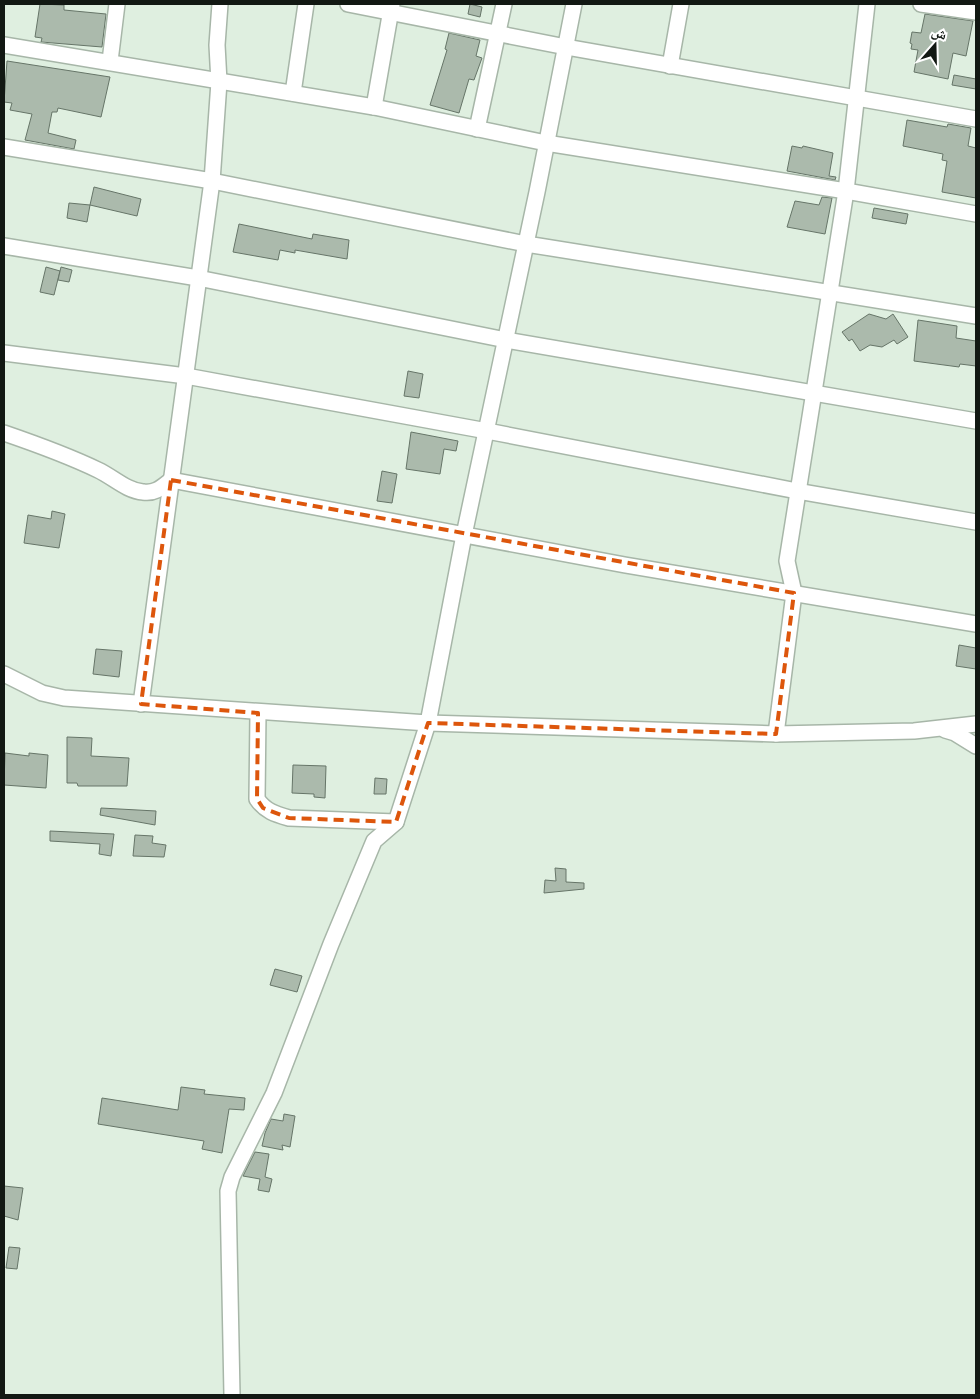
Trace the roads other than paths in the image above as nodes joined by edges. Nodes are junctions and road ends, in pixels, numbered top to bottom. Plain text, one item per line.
1 (117, 4) edge
2 (220, 4) edge
3 (306, 4) edge
4 (348, 4) edge
5 (504, 4) edge
6 (574, 4) edge
7 (681, 4) edge
8 (867, 4) edge
9 (921, 4) edge
10 (392, 8) edge
11 (976, 12) edge
12 (498, 34) junction
13 (4, 44) edge
14 (566, 47) junction
15 (110, 61) junction
16 (670, 66) junction
17 (219, 82) junction
18 (293, 93) junction
19 (856, 99) junction
20 (374, 107) junction
21 (976, 119) edge
22 (477, 129) junction
23 (546, 142) junction
24 (4, 147) edge
25 (212, 182) junction
26 (846, 191) junction
27 (976, 214) edge
28 (526, 244) junction
29 (4, 246) edge
30 (198, 278) junction
31 (829, 293) junction
32 (976, 316) edge
33 (506, 340) junction
34 (4, 353) edge
35 (186, 376) junction
36 (814, 393) junction
37 (976, 421) edge
38 (487, 431) junction
39 (4, 433) edge
40 (171, 480) junction
41 (797, 491) junction
42 (976, 522) edge
43 (464, 535) junction
44 (794, 594) junction
45 (976, 624) edge
46 (4, 674) edge
47 (141, 704) junction
48 (258, 713) junction
49 (428, 723) junction
50 (976, 724) edge
51 (941, 729) junction
52 (776, 734) junction
53 (976, 746) edge
54 (396, 822) junction
55 (232, 1395) edge

1 - 15 street
2 - 17 street
3 - 18 street
4 - 10 street
5 - 12 street
6 - 14 street
7 - 16 street
8 - 19 street
9 - 11 street
10 - 12 street
10 - 20 street
12 - 14 street
12 - 22 street
13 - 15 street
14 - 16 street
14 - 23 street
15 - 17 street
16 - 19 street
17 - 18 street
17 - 25 street
18 - 20 street
19 - 21 street
19 - 26 street
20 - 22 street
22 - 23 street
23 - 26 street
23 - 28 street
24 - 25 street
25 - 28 street
25 - 30 street
26 - 27 street
26 - 31 street
28 - 31 street
28 - 33 street
29 - 30 street
30 - 33 street
30 - 35 street
31 - 32 street
31 - 36 street
33 - 36 street
33 - 38 street
34 - 35 street
35 - 38 street
35 - 40 street
36 - 37 street
36 - 41 street
38 - 41 street
38 - 43 street
39 - 40 street
40 - 43 street
40 - 47 street
41 - 42 street
41 - 44 street
43 - 44 street
43 - 49 street
44 - 45 street
44 - 52 street
46 - 47 street
47 - 48 street
48 - 49 street
48 - 54 street
49 - 52 street
49 - 54 street
50 - 51 street
51 - 52 street
51 - 53 street
54 - 55 street

